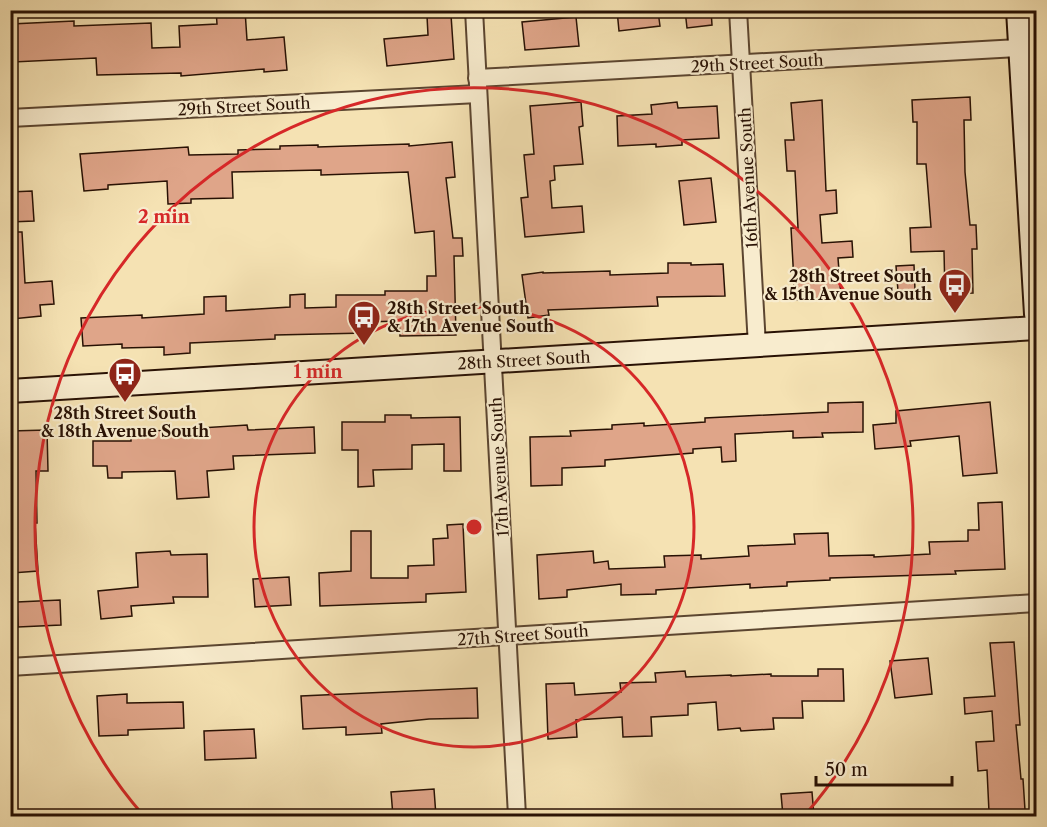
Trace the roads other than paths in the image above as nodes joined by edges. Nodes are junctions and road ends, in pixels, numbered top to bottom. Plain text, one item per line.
1 (474, 10) edge
2 (738, 10) edge
3 (1018, 10) edge
4 (1028, 47) edge
5 (741, 64) junction
6 (478, 86) junction
7 (10, 118) edge
8 (1036, 314) edge
9 (1036, 328) edge
10 (757, 346) junction
11 (493, 362) junction
12 (10, 391) edge
13 (1036, 603) edge
14 (508, 636) junction
15 (10, 667) edge
16 (517, 816) edge

1 - 6 street, 17th Avenue South
2 - 5 street, 16th Avenue South
3 - 4 street
4 - 5 street, 29th Street South
4 - 8 street
5 - 6 street, 29th Street South
5 - 10 street, 16th Avenue South
6 - 7 street, 29th Street South
6 - 11 street, 17th Avenue South
9 - 10 street, 28th Street South
10 - 11 street, 28th Street South
11 - 12 street, 28th Street South
11 - 14 street, 17th Avenue South
13 - 14 street, 27th Street South
14 - 15 street, 27th Street South
14 - 16 street, 17th Avenue South

